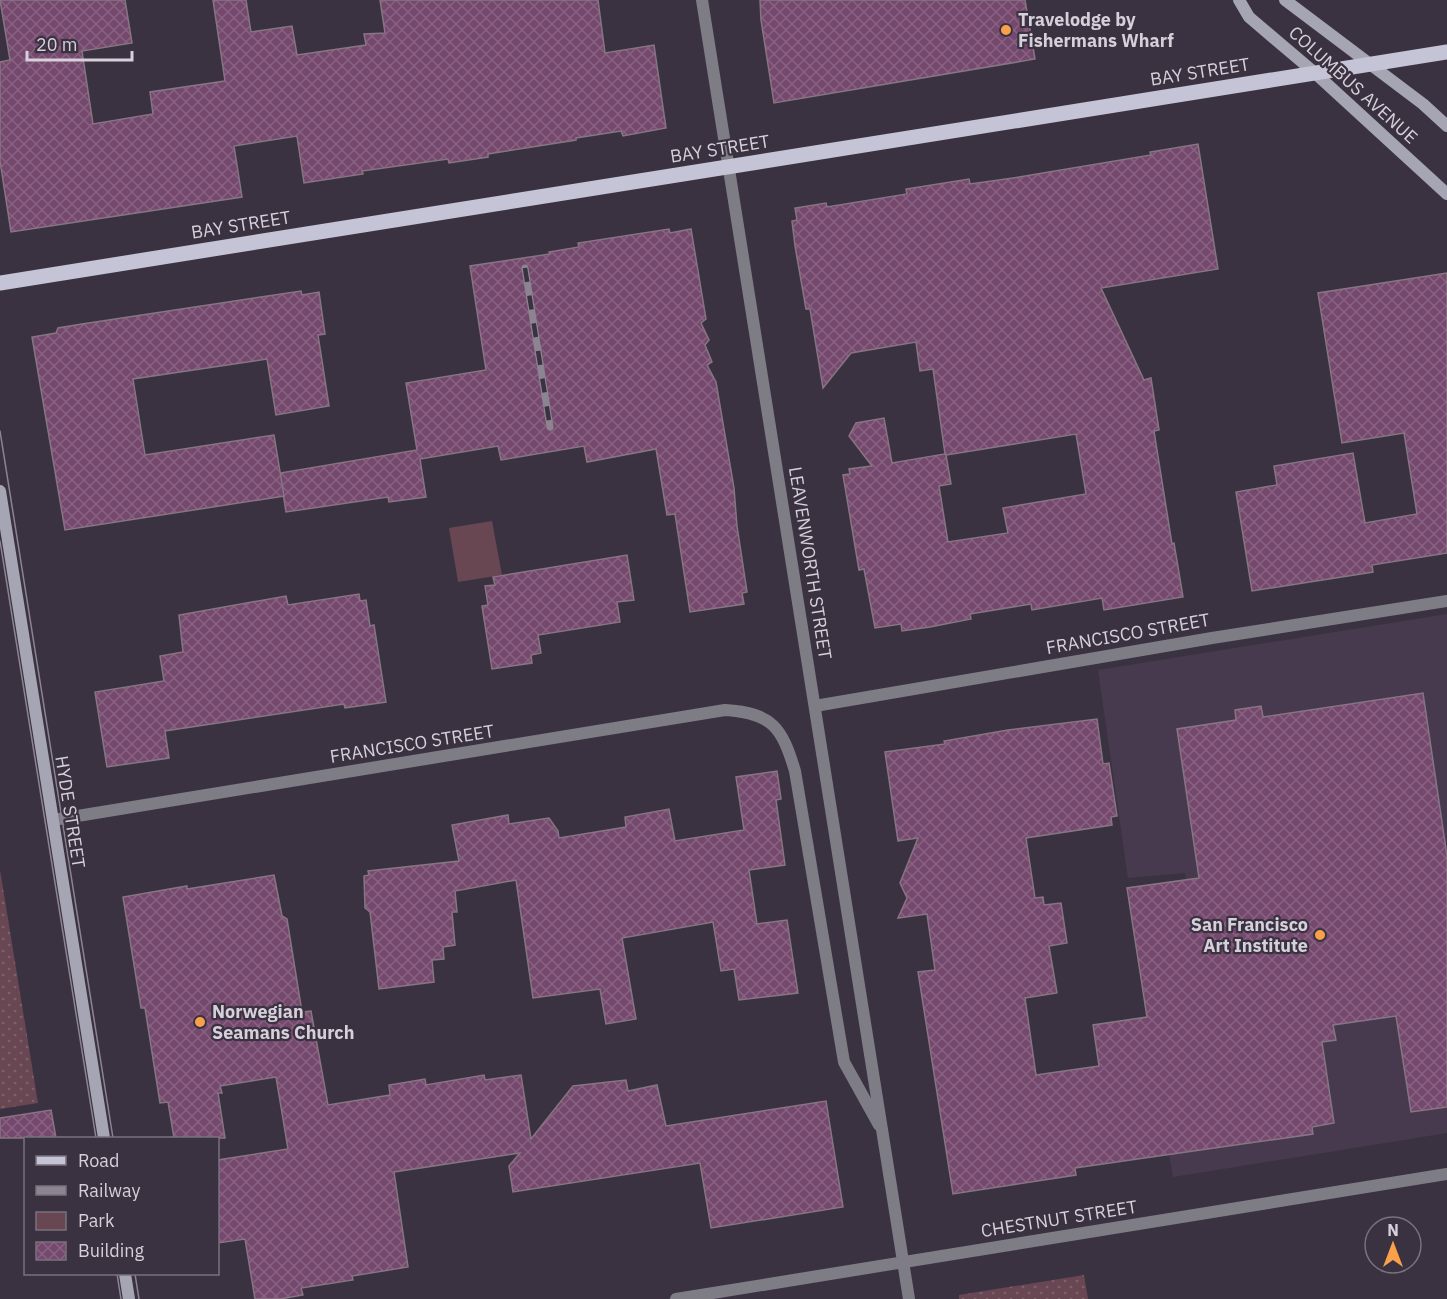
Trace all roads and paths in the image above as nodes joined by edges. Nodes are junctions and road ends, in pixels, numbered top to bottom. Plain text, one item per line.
1 (702, 0) edge
2 (1239, 0) edge
3 (1285, 0) edge
4 (1447, 52) edge
5 (1369, 65) junction
6 (1315, 73) junction
7 (1447, 126) edge
8 (729, 168) junction
9 (1447, 194) edge
10 (0, 283) edge
11 (0, 491) edge
12 (1447, 601) edge
13 (815, 706) junction
14 (774, 724) joint
15 (53, 820) junction
16 (883, 1132) junction
17 (104, 1137) edge
18 (1447, 1174) edge
19 (904, 1262) junction
20 (125, 1275) edge
21 (129, 1299) edge
22 (676, 1299) edge
23 (909, 1299) edge

1 - 8 street, LEAVENWORTH STREET
2 - 6 street, COLUMBUS AVENUE
3 - 5 street, COLUMBUS AVENUE
4 - 5 main road, BAY STREET
5 - 6 main road, BAY STREET
5 - 7 street, COLUMBUS AVENUE
6 - 8 main road, BAY STREET
6 - 9 street, COLUMBUS AVENUE
8 - 10 main road, BAY STREET
8 - 13 street, LEAVENWORTH STREET
11 - 15 street, HYDE STREET
12 - 13 street, FRANCISCO STREET
13 - 16 street, LEAVENWORTH STREET
14 - 15 street, FRANCISCO STREET
14 - 16 street, LEAVENWORTH STREET
15 - 17 street, HYDE STREET
16 - 19 street, LEAVENWORTH STREET
18 - 19 street, CHESTNUT STREET
19 - 22 street, CHESTNUT STREET
19 - 23 street, LEAVENWORTH STREET
20 - 21 street

